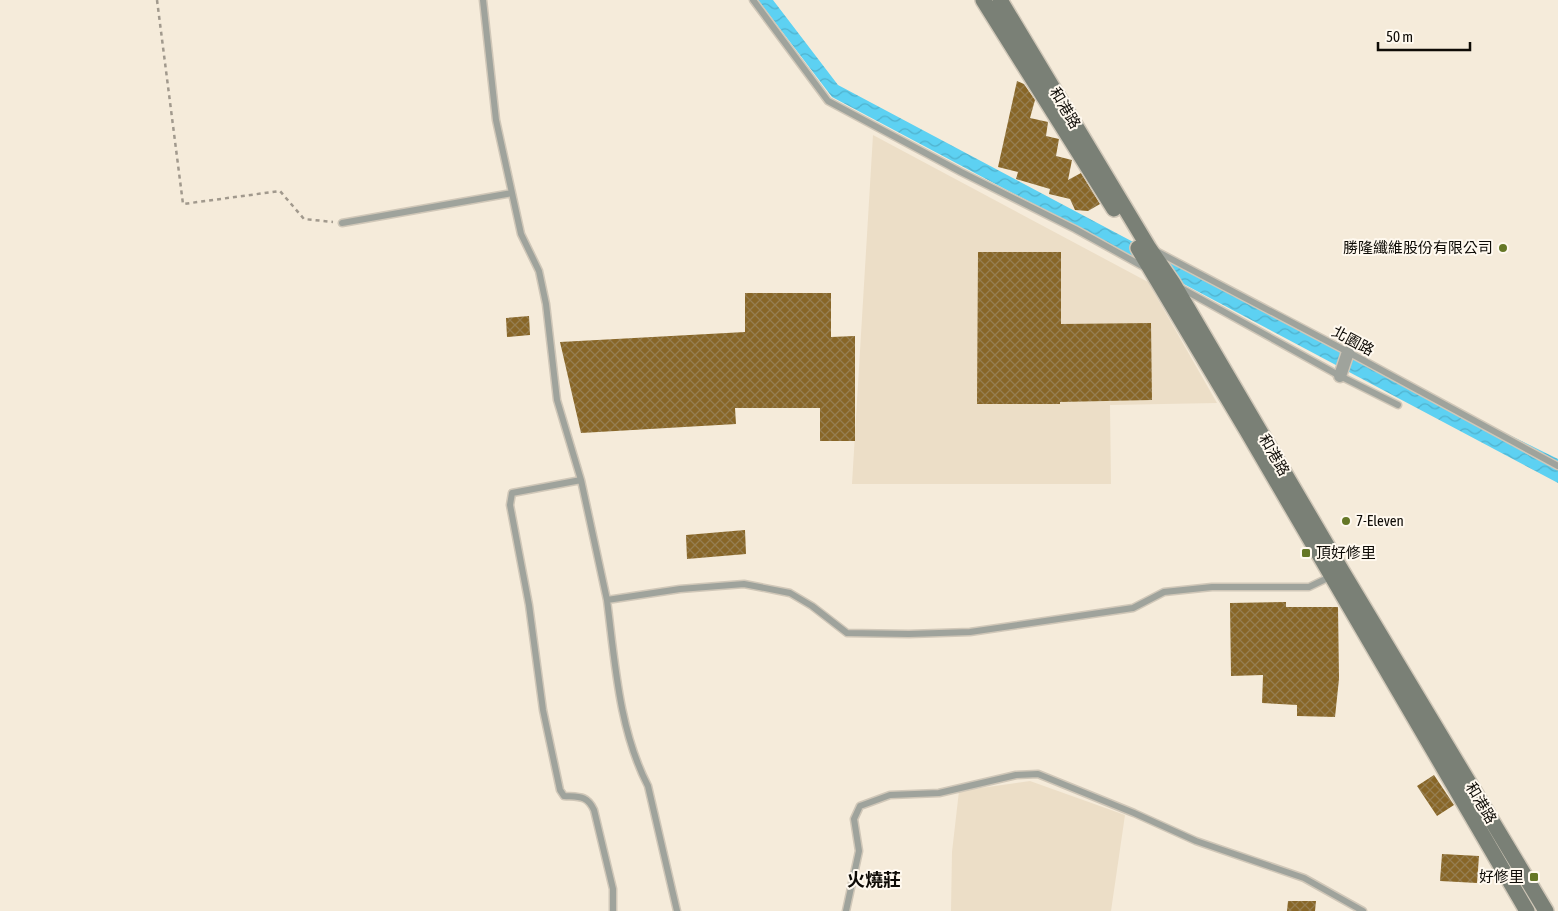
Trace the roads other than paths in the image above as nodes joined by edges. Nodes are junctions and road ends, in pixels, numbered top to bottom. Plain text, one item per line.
1 (483, 0) edge
2 (753, 0) edge
3 (983, 0) edge
4 (1000, 0) edge
5 (512, 193) junction
6 (342, 223) road end
7 (1148, 256) junction
8 (1173, 283) junction
9 (1348, 352) junction
10 (1340, 376) junction
11 (1398, 405) dead end
12 (1267, 454) junction
13 (1558, 466) edge
14 (581, 480) junction
15 (1336, 574) junction
16 (607, 600) junction
17 (1545, 910) edge
18 (613, 911) edge
19 (677, 911) edge
20 (846, 911) edge
21 (1363, 911) edge
22 (1527, 911) edge

1 - 5 lane
2 - 7 lane, 北園路
3 - 7 main road, 和港路
4 - 7 main road, 和港路
5 - 6 lane
5 - 14 lane
7 - 8 main road, 和港路
7 - 9 lane, 北園路
7 - 12 main road, 和港路
8 - 10 lane
8 - 12 main road, 和港路
9 - 10 street
9 - 13 lane, 北園路
10 - 11 lane
12 - 15 main road, 和港路
14 - 16 lane
14 - 18 lane
15 - 16 lane
15 - 17 main road, 和港路
15 - 22 main road, 和港路
16 - 19 lane
20 - 21 lane

